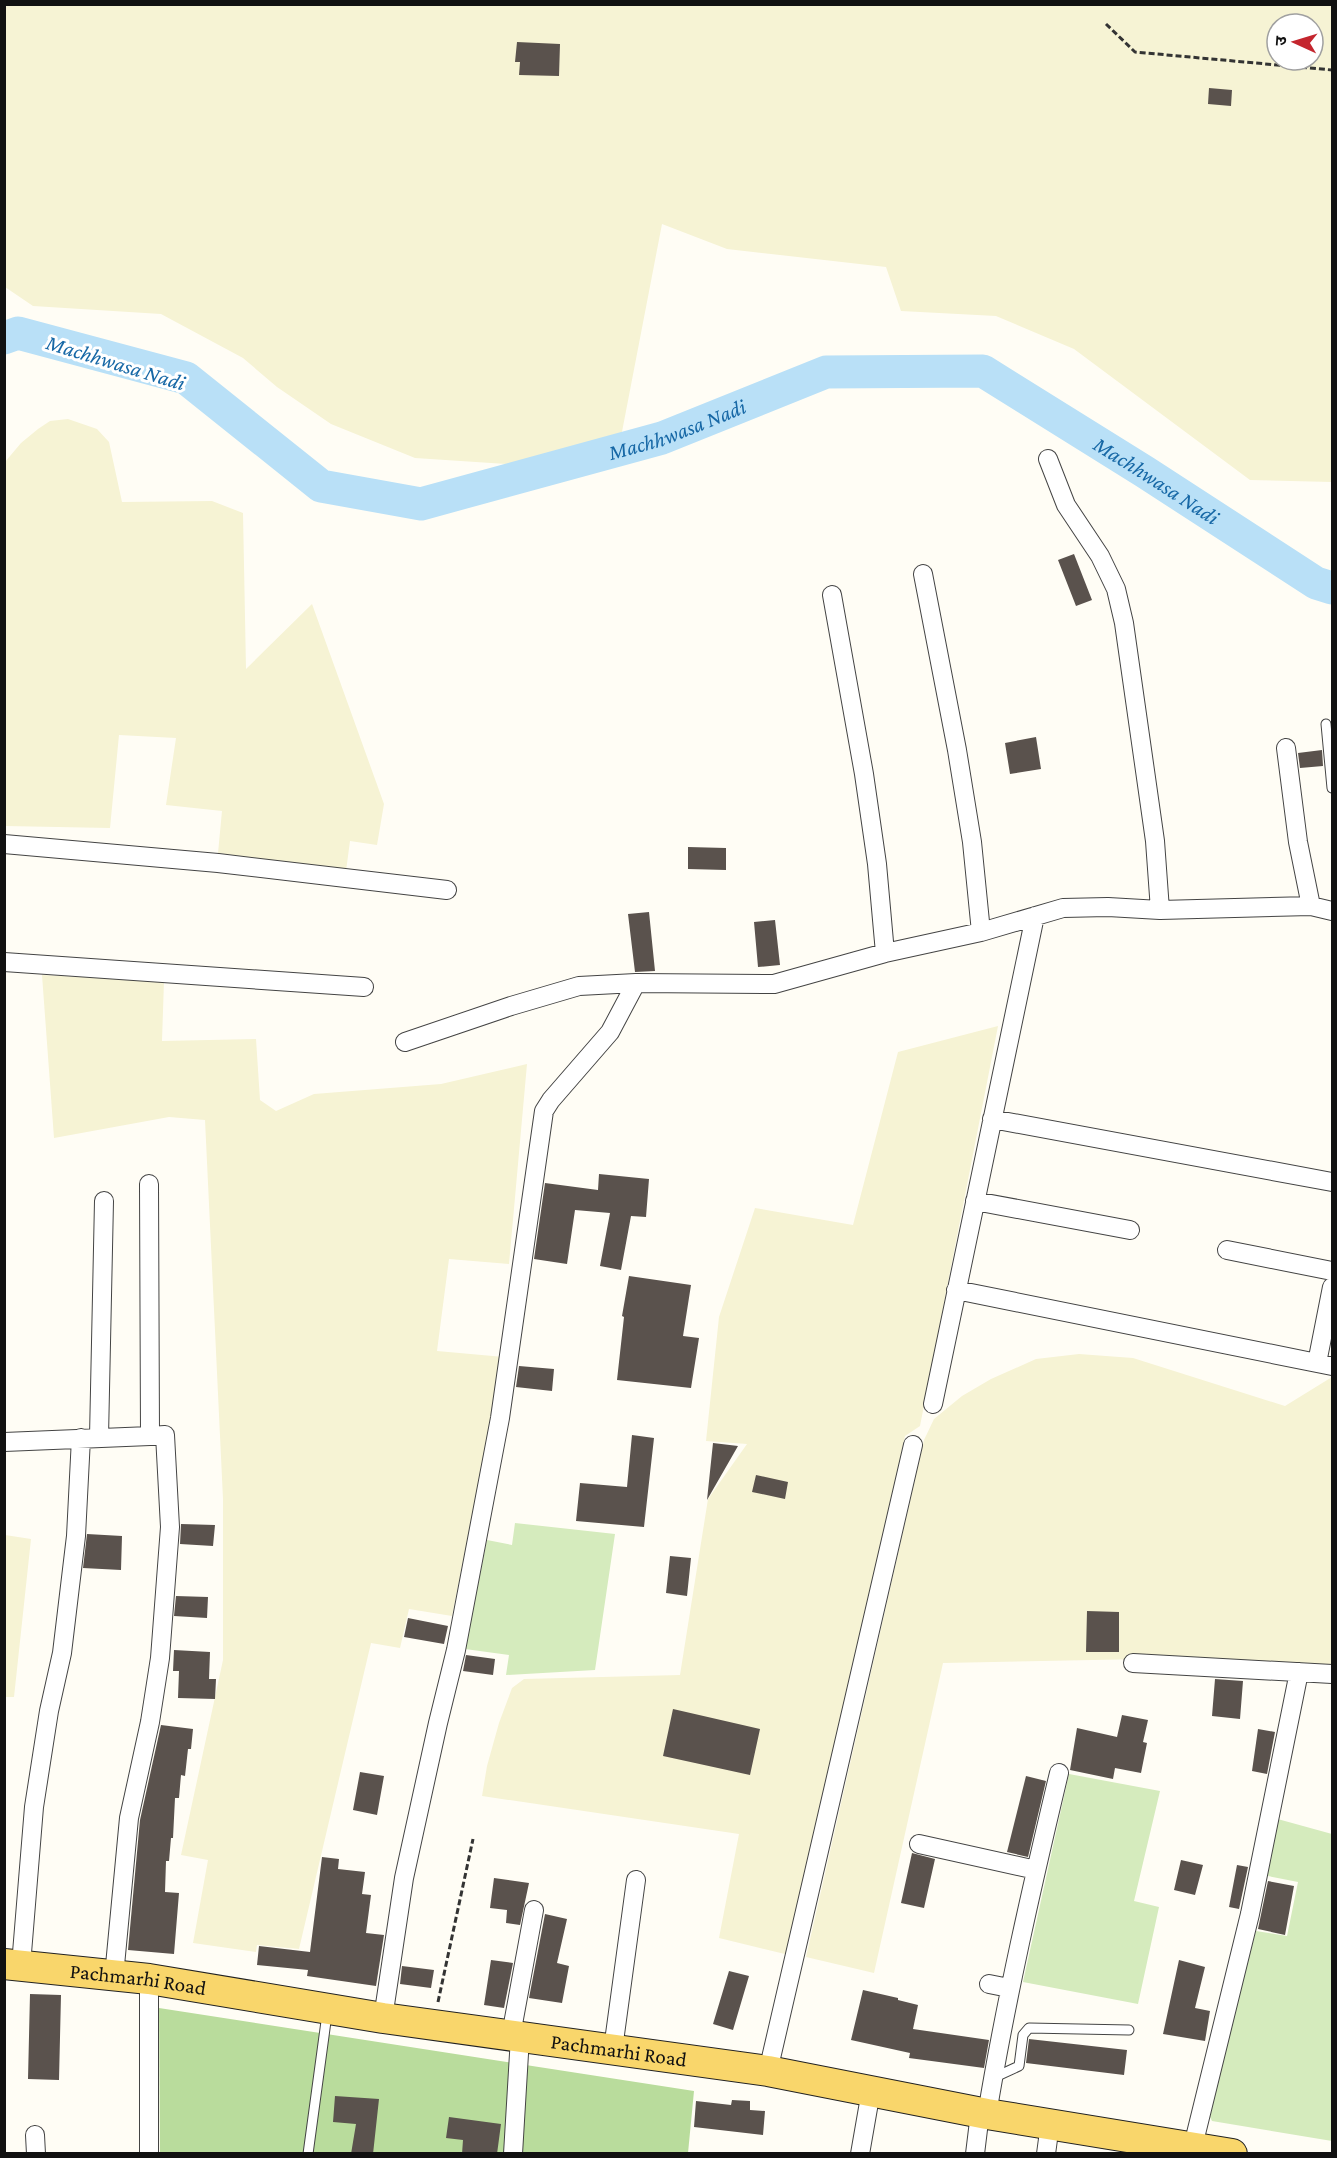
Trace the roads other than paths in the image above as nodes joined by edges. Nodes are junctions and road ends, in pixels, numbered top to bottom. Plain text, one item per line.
1 (1048, 459) dead end
2 (923, 574) dead end
3 (832, 596) dead end
4 (1326, 724) dead end
5 (1286, 748) dead end
6 (1332, 788) edge
7 (4, 844) edge
8 (447, 890) dead end
9 (1311, 906) junction
10 (1160, 910) junction
11 (1332, 911) edge
12 (1035, 916) junction
13 (981, 932) junction
14 (885, 953) junction
15 (4, 962) edge
16 (636, 983) junction
17 (364, 987) dead end
18 (405, 1042) dead end
19 (992, 1119) junction
20 (1332, 1182) edge
21 (149, 1184) dead end
22 (104, 1201) dead end
23 (975, 1201) junction
24 (1130, 1230) dead end
25 (1227, 1250) dead end
26 (1332, 1271) edge
27 (1332, 1287) edge
28 (956, 1290) junction
29 (1325, 1365) edge
30 (933, 1404) dead end
31 (150, 1436) junction
32 (90, 1437) junction
33 (4, 1442) edge
34 (912, 1445) dead end
35 (1133, 1663) dead end
36 (1299, 1672) junction
37 (1332, 1674) edge
38 (1059, 1773) dead end
39 (919, 1844) dead end
40 (1036, 1870) junction
41 (636, 1880) dead end
42 (534, 1910) dead end
43 (13, 1965) edge
44 (114, 1976) junction
45 (149, 1979) junction
46 (989, 1984) dead end
47 (1009, 1988) junction
48 (327, 2009) junction
49 (383, 2018) junction
50 (1129, 2030) dead end
51 (515, 2036) junction
52 (613, 2049) junction
53 (768, 2071) junction
54 (993, 2078) junction
55 (871, 2091) junction
56 (984, 2113) junction
57 (1050, 2124) junction
58 (35, 2135) dead end
59 (1123, 2145) edge
60 (1191, 2151) edge
61 (36, 2154) edge
62 (149, 2154) edge
63 (308, 2154) edge
64 (513, 2154) edge
65 (860, 2154) edge
66 (975, 2154) edge
67 (1046, 2154) edge
68 (1232, 2154) edge

1 - 10 street
2 - 13 street
3 - 14 street
4 - 6 lane
5 - 9 street
7 - 8 street
9 - 10 street
9 - 11 street
10 - 12 street
12 - 13 street
12 - 19 street
13 - 14 street
14 - 16 street
15 - 17 street
16 - 18 street
16 - 49 street
19 - 20 street
19 - 23 street
21 - 31 street
22 - 32 street
23 - 24 street
23 - 28 street
25 - 26 street
27 - 29 street
28 - 29 street
28 - 30 street
31 - 32 street
31 - 44 street
32 - 33 street
32 - 43 street
34 - 53 street
35 - 36 street
36 - 37 street
36 - 60 street
38 - 40 street
39 - 40 street
40 - 47 street
41 - 52 street
42 - 51 street
43 - 44 main road, Pachmarhi Road
44 - 45 main road, Pachmarhi Road
45 - 48 main road, Pachmarhi Road
45 - 62 street
46 - 47 street
47 - 54 street
48 - 49 main road, Pachmarhi Road
48 - 63 lane
49 - 51 main road, Pachmarhi Road
50 - 54 lane
51 - 52 main road, Pachmarhi Road
51 - 64 street
52 - 53 main road, Pachmarhi Road
53 - 55 main road, Pachmarhi Road
54 - 56 street
55 - 56 main road, Pachmarhi Road
55 - 65 street
56 - 57 main road, Pachmarhi Road
56 - 66 street
57 - 59 main road, Pachmarhi Road
57 - 67 street
58 - 61 street
59 - 60 main road, Pachmarhi Road
60 - 68 main road, Pachmarhi Road

